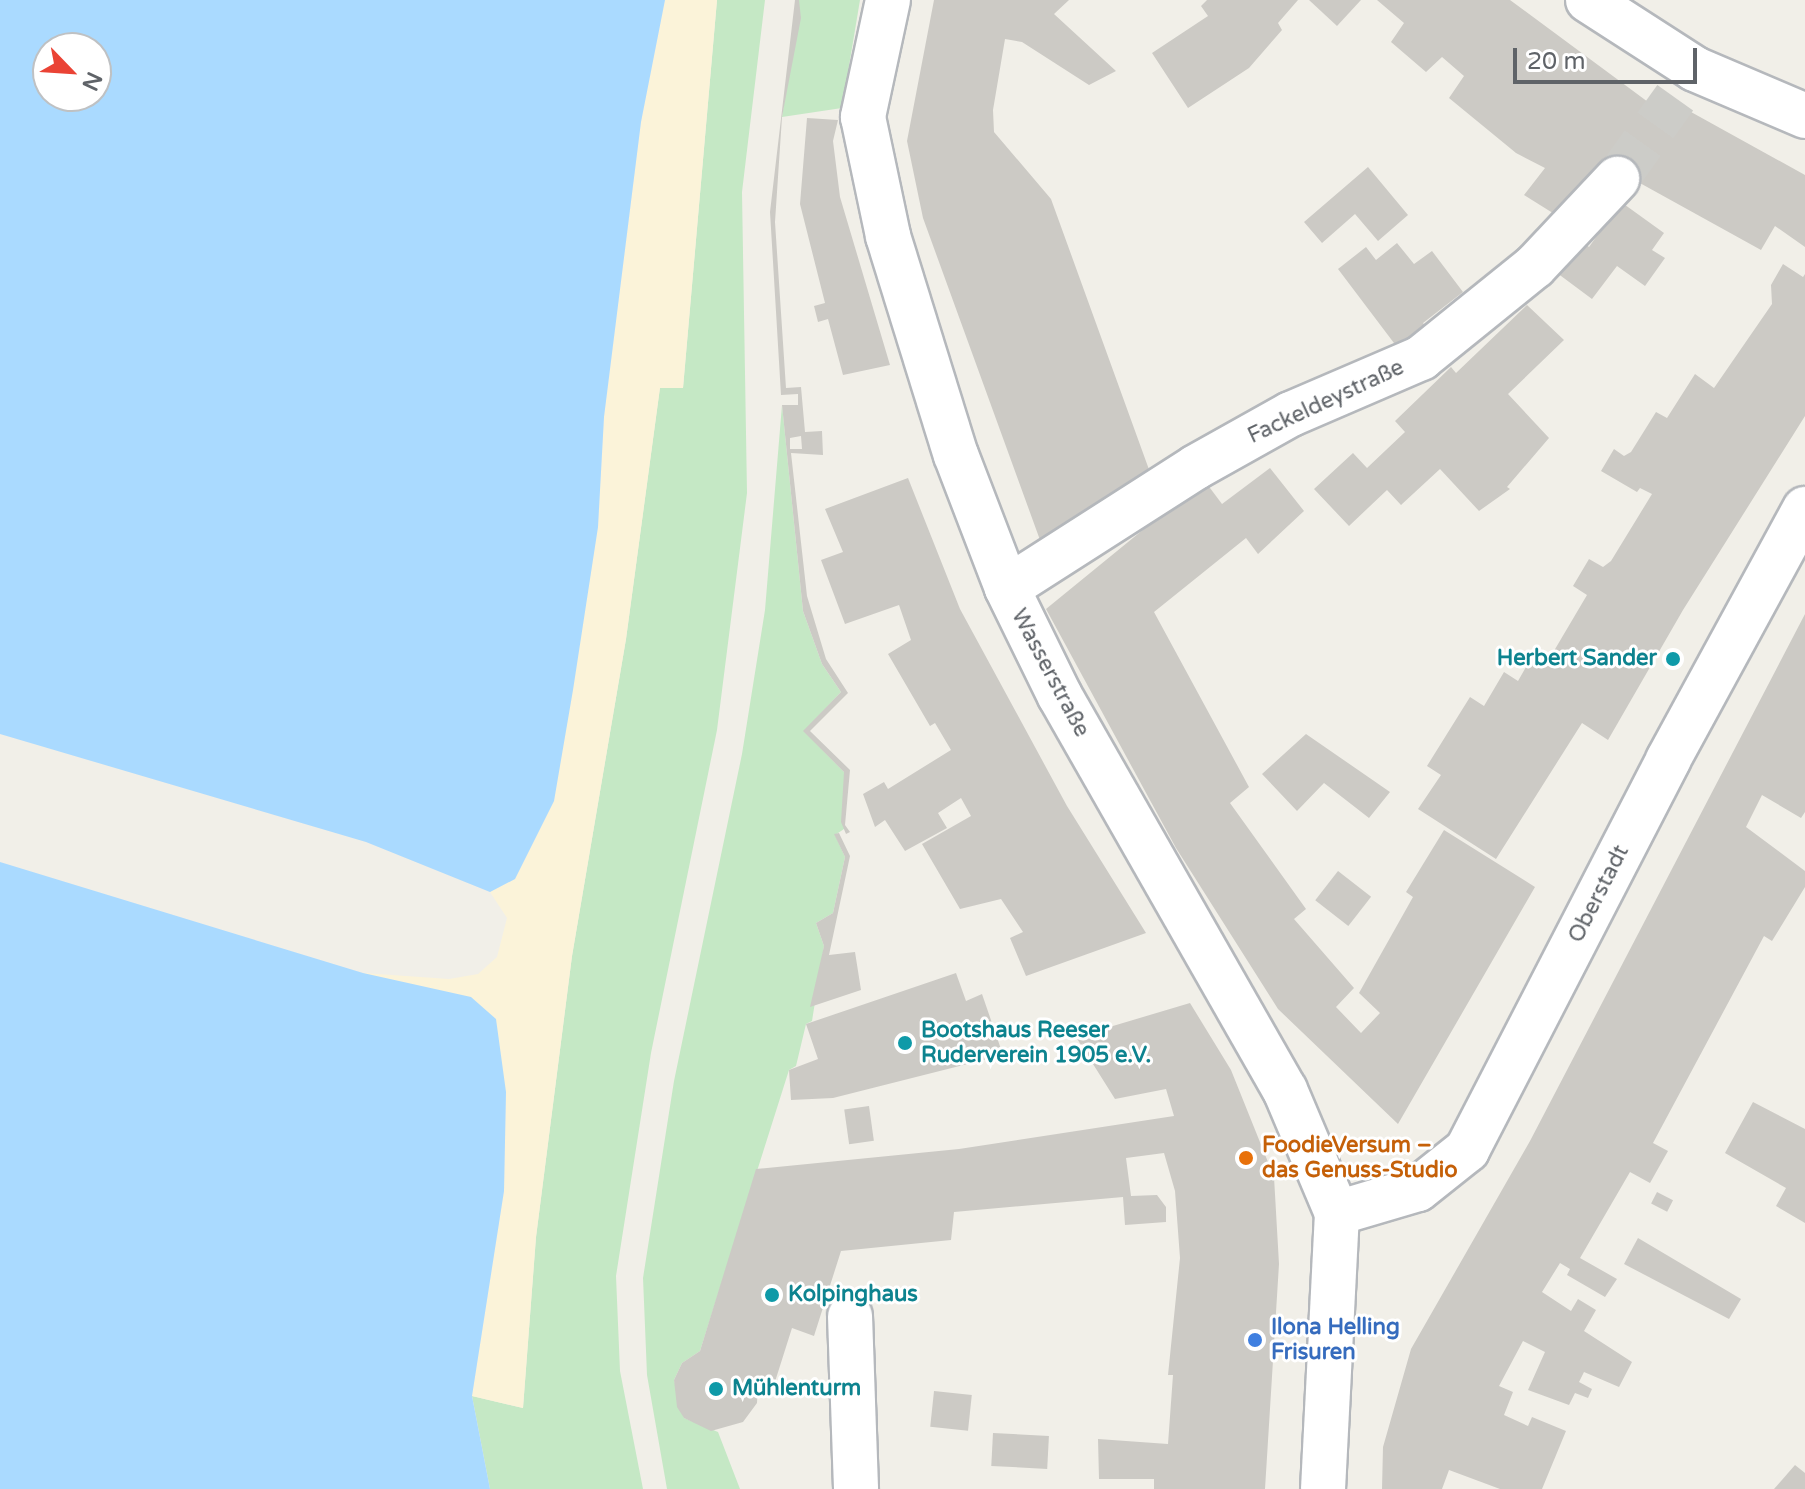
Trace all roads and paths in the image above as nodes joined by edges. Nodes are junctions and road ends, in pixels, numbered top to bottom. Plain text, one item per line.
1 (888, 0) edge
2 (1588, 0) edge
3 (1805, 116) edge
4 (1617, 179) tunnel mouth
5 (1805, 509) edge
6 (1007, 588) junction
7 (1337, 1213) junction
8 (850, 1316) dead end
9 (856, 1489) edge
10 (1323, 1489) edge

1 - 6 street, Wasserstraße
2 - 3 street
4 - 6 street, Fackeldeystraße
5 - 7 street, Oberstadt
6 - 7 street, Wasserstraße
7 - 10 street, Wasserstraße
8 - 9 street

